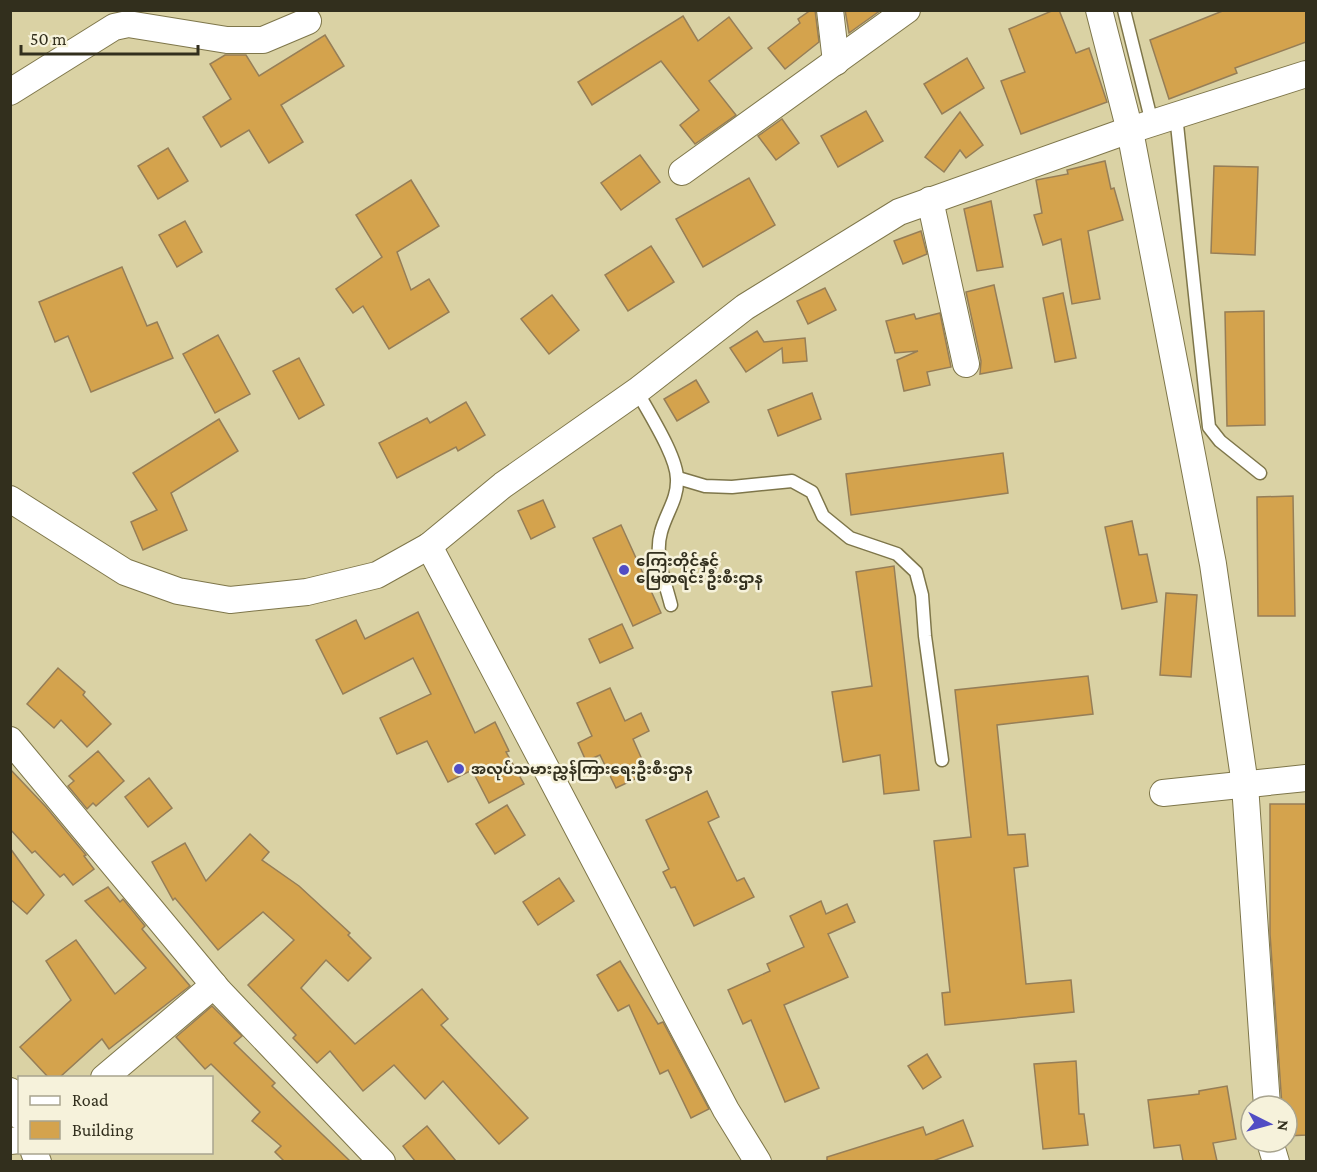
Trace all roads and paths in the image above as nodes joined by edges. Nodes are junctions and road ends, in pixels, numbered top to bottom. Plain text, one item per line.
1 (830, 10) edge
2 (907, 10) edge
3 (1099, 10) edge
4 (1124, 10) edge
5 (308, 21) dead end
6 (836, 62) junction
7 (1306, 74) edge
8 (10, 92) edge
9 (1176, 115) junction
10 (1141, 127) junction
11 (682, 172) dead end
12 (930, 200) junction
13 (966, 364) dead end
14 (637, 391) junction
15 (1260, 473) dead end
16 (678, 478) junction
17 (10, 499) edge
18 (429, 546) junction
19 (671, 605) dead end
20 (10, 740) edge
21 (942, 760) dead end
22 (1306, 778) edge
23 (1245, 785) junction
24 (1163, 793) dead end
25 (214, 985) junction
26 (105, 1076) edge
27 (10, 1091) edge
28 (1266, 1094) edge
29 (18, 1111) edge
30 (382, 1161) edge
31 (758, 1161) edge

1 - 6 street
2 - 6 street
3 - 10 street
4 - 10 lane
5 - 8 street
6 - 11 street
7 - 9 street
9 - 10 street
9 - 15 lane
10 - 12 street
10 - 23 street
12 - 13 street
12 - 14 street
14 - 16 lane
14 - 18 street
16 - 19 lane
16 - 21 lane
17 - 18 street
18 - 31 street
20 - 25 street
22 - 23 street
23 - 24 street
23 - 28 street
25 - 26 street
25 - 30 street
27 - 29 street

